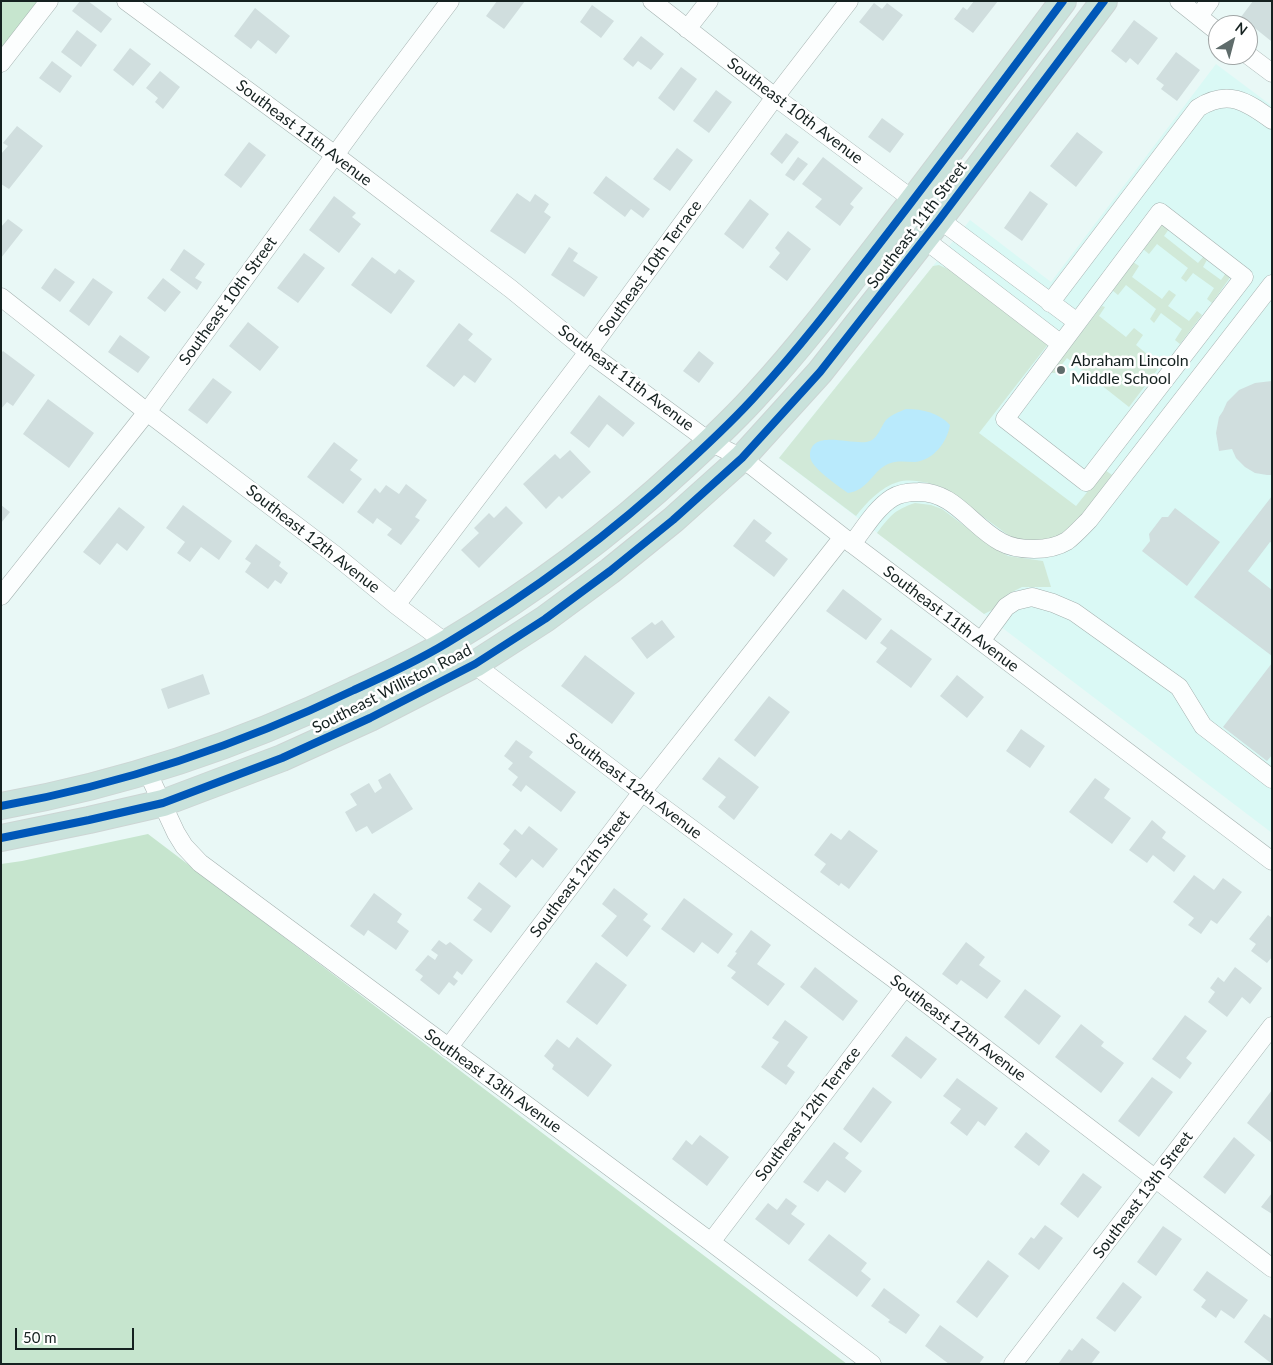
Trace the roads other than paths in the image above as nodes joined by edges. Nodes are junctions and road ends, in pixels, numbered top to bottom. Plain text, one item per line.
1 (49, 1) edge
2 (126, 1) edge
3 (450, 1) edge
4 (652, 1) edge
5 (709, 1) edge
6 (849, 1) edge
7 (1063, 1) edge
8 (1104, 1) edge
9 (1178, 1) edge
10 (1210, 1) edge
11 (1199, 16) junction
12 (1208, 24) edge
13 (687, 29) junction
14 (1258, 62) edge
15 (1, 64) edge
16 (1272, 73) edge
17 (775, 97) junction
18 (1272, 120) edge
19 (335, 156) junction
20 (905, 210) junction
21 (931, 230) junction
22 (1272, 284) edge
23 (1, 297) edge
24 (1044, 298) junction
25 (1022, 314) junction
26 (1077, 322) junction
27 (1061, 344) junction
28 (588, 352) junction
29 (148, 412) junction
30 (710, 442) junction
31 (742, 458) junction
32 (848, 541) junction
33 (1, 596) edge
34 (396, 605) junction
35 (981, 641) junction
36 (447, 643) junction
37 (475, 664) junction
38 (147, 771) junction
39 (1272, 778) edge
40 (642, 792) junction
41 (163, 803) junction
42 (1, 806) edge
43 (1, 838) edge
44 (1272, 861) edge
45 (905, 987) junction
46 (1272, 1026) edge
47 (448, 1048) junction
48 (1155, 1179) junction
49 (711, 1242) junction
50 (1272, 1268) edge
51 (872, 1364) edge
52 (1013, 1364) edge

1 - 15 street
2 - 19 street, Southeast 11th Avenue
3 - 19 street, Southeast 10th Street
4 - 13 street, Southeast 10th Avenue
5 - 13 street
6 - 17 street, Southeast 10th Terrace
7 - 20 highway, Southeast 11th Street
8 - 21 highway, Southeast 11th Street
9 - 11 street
10 - 11 street
11 - 12 street
13 - 17 street, Southeast 10th Avenue
14 - 16 street
17 - 20 street, Southeast 10th Avenue
17 - 28 street, Southeast 10th Terrace
18 - 24 street
19 - 28 street, Southeast 11th Avenue
19 - 29 street, Southeast 10th Street
20 - 21 highway
20 - 30 highway, Southeast 11th Street
21 - 24 street
21 - 25 street
21 - 31 highway, Southeast 11th Street
22 - 32 street, Southeast 12th Street
23 - 29 street, Southeast 12th Avenue
24 - 25 street
24 - 26 street
25 - 27 street
26 - 27 street
26 - 27 street
28 - 30 street, Southeast 11th Avenue
28 - 34 street, Southeast 10th Terrace
29 - 33 street, Southeast 10th Street
29 - 34 street, Southeast 12th Avenue
30 - 31 street, Southeast 11th Avenue
30 - 36 highway, Southeast Williston Road
31 - 32 street, Southeast 11th Avenue
31 - 37 highway, Southeast Williston Road
32 - 35 street, Southeast 11th Avenue
32 - 40 street, Southeast 12th Street
34 - 36 street, Southeast 12th Avenue
35 - 39 street
35 - 44 street, Southeast 11th Avenue
36 - 37 street, Southeast 12th Avenue
36 - 38 highway, Southeast Williston Road
37 - 40 street, Southeast 12th Avenue
37 - 41 highway, Southeast Williston Road
38 - 41 street, Southeast 13th Avenue
38 - 42 highway, Southeast Williston Road
40 - 45 street, Southeast 12th Avenue
40 - 47 street, Southeast 12th Street
41 - 43 highway, Southeast Williston Road
41 - 47 street, Southeast 13th Avenue
45 - 48 street, Southeast 12th Avenue
45 - 49 street, Southeast 12th Terrace
46 - 48 street, Southeast 13th Street
47 - 49 street, Southeast 13th Avenue
48 - 50 street, Southeast 12th Avenue
48 - 52 street, Southeast 13th Street
49 - 51 street, Southeast 13th Avenue

